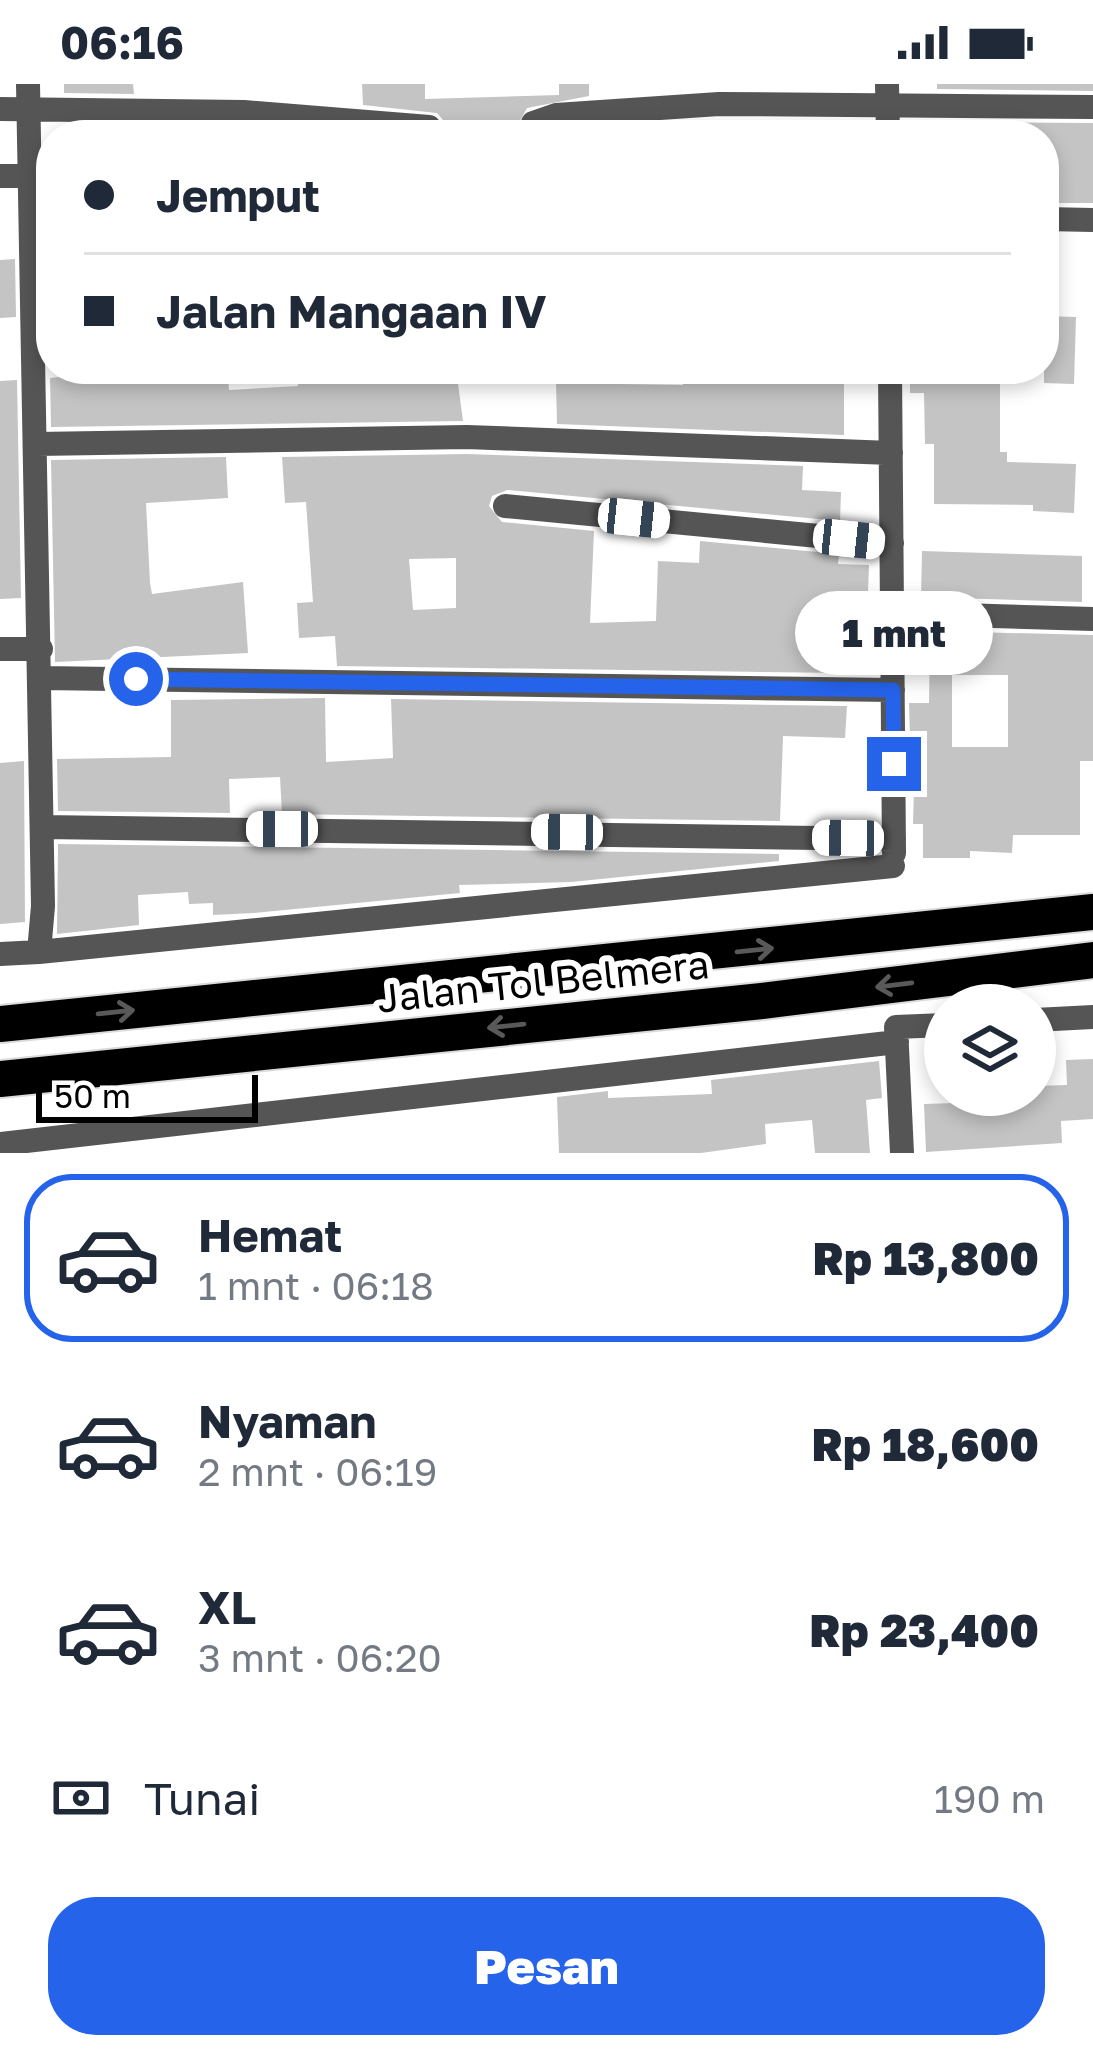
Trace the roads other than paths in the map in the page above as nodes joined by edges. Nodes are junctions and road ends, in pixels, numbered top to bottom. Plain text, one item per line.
1 (719, 94) edge
2 (29, 96) edge
3 (888, 96) edge
4 (1093, 107) edge
5 (0, 109) edge
6 (336, 120) edge
7 (538, 120) edge
8 (0, 176) edge
9 (29, 176) junction
10 (1059, 219) edge
11 (1093, 220) edge
12 (36, 226) edge
13 (39, 384) edge
14 (890, 384) edge
15 (37, 443) junction
16 (891, 453) junction
17 (506, 506) dead end
18 (892, 543) junction
19 (892, 613) junction
20 (1093, 619) edge
21 (0, 649) edge
22 (41, 649) junction
23 (42, 678) junction
24 (893, 690) junction
25 (43, 827) junction
26 (894, 839) junction
27 (1093, 912) edge
28 (39, 952) junction
29 (0, 954) edge
30 (1093, 960) edge
31 (1093, 1017) edge
32 (1056, 1019) edge
33 (0, 1024) edge
34 (924, 1029) edge
35 (896, 1035) junction
36 (0, 1079) edge
37 (0, 1144) edge
38 (902, 1153) edge

1 - 3 street
1 - 7 street
2 - 5 street
2 - 6 street
2 - 9 street
3 - 4 street
8 - 9 street
9 - 12 street
10 - 11 street
13 - 15 street
14 - 16 street
15 - 16 street
15 - 22 street
16 - 18 street
17 - 18 street
18 - 19 street
19 - 20 street
19 - 24 street
21 - 22 street
22 - 23 street
23 - 24 street
23 - 25 street
24 - 26 street
25 - 26 street
25 - 28 street
26 - 28 street
33 -> 27 highway, Jalan Tol Belmera
28 - 29 street
30 -> 36 highway, Jalan Tol Belmera
31 - 32 street
34 - 35 street
35 - 37 street
35 - 38 street

